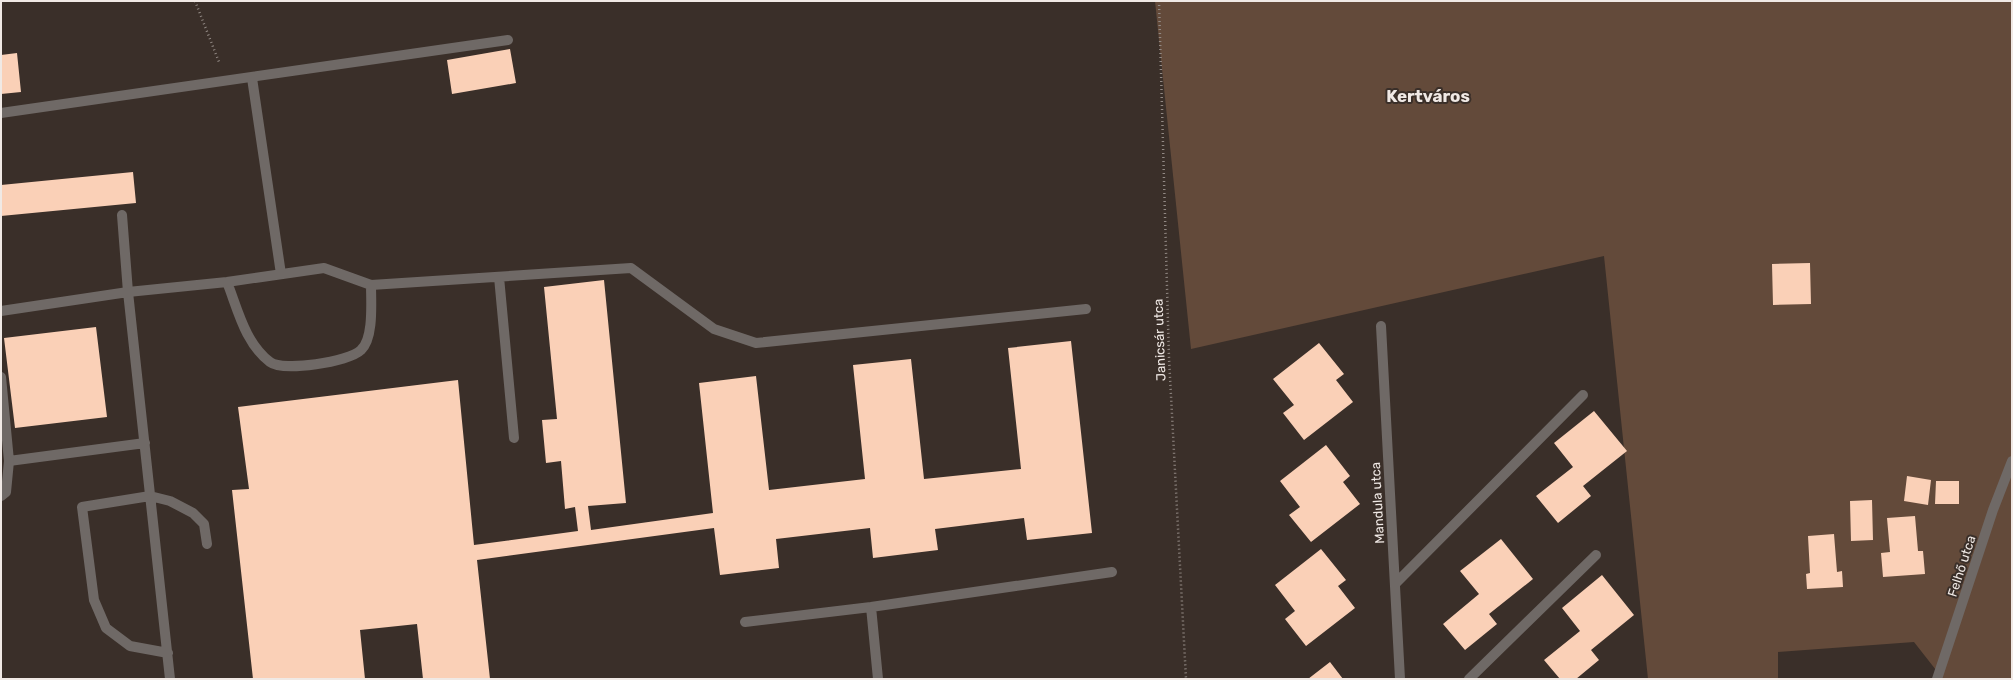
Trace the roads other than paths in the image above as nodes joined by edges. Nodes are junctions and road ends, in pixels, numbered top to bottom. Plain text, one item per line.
1 (508, 40) dead end
2 (252, 78) junction
3 (1, 113) edge
4 (122, 215) dead end
5 (281, 274) junction
6 (499, 277) junction
7 (227, 282) junction
8 (371, 285) junction
9 (128, 292) junction
10 (1086, 309) dead end
11 (1, 311) edge
12 (1381, 326) dead end
13 (1, 377) edge
14 (1583, 394) dead end
15 (514, 438) dead end
16 (145, 443) junction
17 (9, 460) junction
18 (2012, 462) edge
19 (1, 496) edge
20 (150, 496) junction
21 (207, 544) dead end
22 (1596, 556) dead end
23 (1112, 572) dead end
24 (1395, 584) junction
25 (871, 607) junction
26 (745, 622) dead end
27 (168, 652) junction
28 (170, 679) edge
29 (878, 679) edge
30 (1400, 679) edge
31 (1469, 679) edge
32 (1937, 679) edge

1 - 2 street
2 - 3 street
2 - 5 street
4 - 9 street
5 - 7 street
5 - 8 street
6 - 8 street
6 - 10 street
6 - 15 street
7 - 8 street
7 - 9 street
9 - 11 street
9 - 16 street
12 - 24 street, Mandula utca
13 - 17 street
14 - 24 street
16 - 17 street
16 - 20 street
17 - 19 street
18 - 32 street, Felhő utca
20 - 21 street
20 - 27 street
20 - 27 street
22 - 31 street
23 - 25 street
24 - 30 street, Mandula utca
25 - 26 street
25 - 29 street
27 - 28 street

